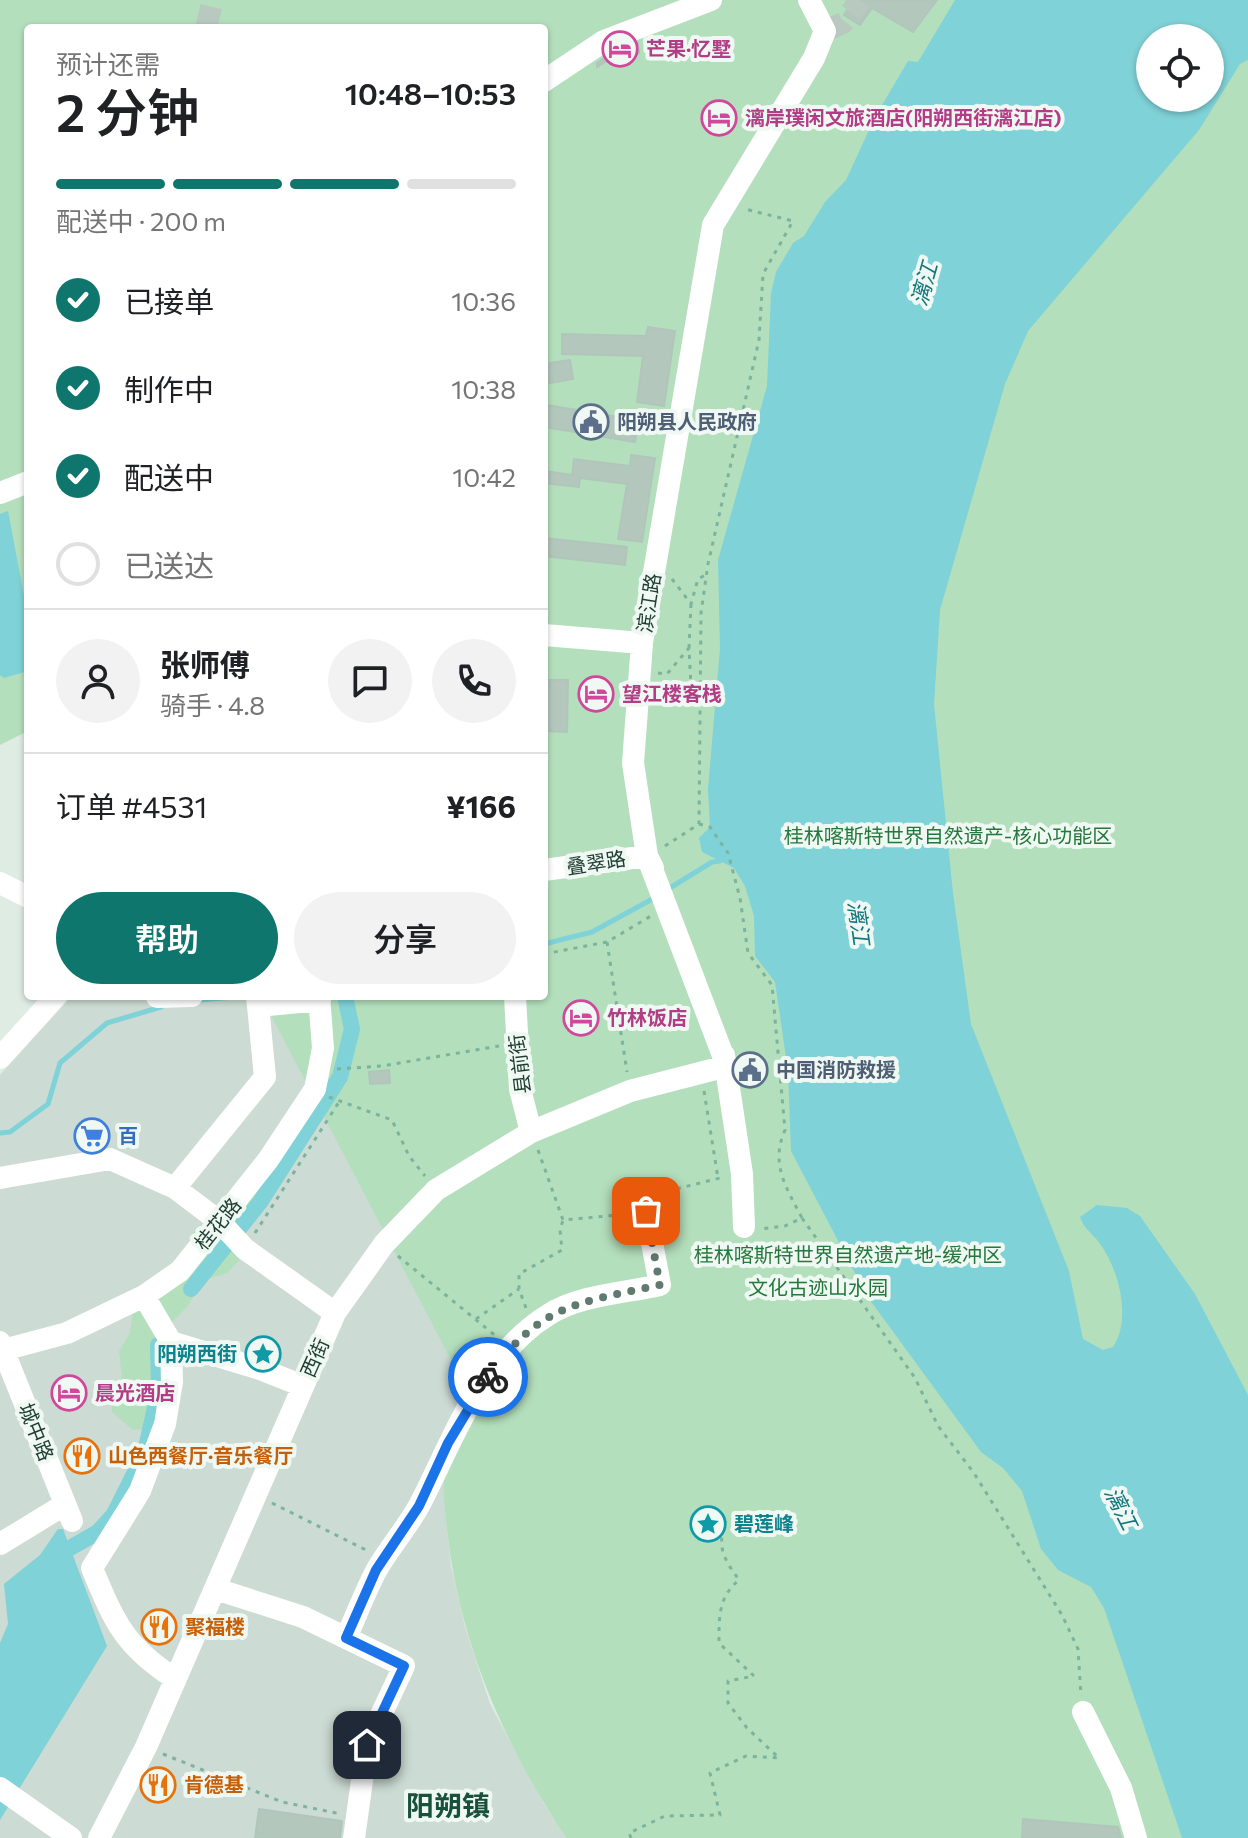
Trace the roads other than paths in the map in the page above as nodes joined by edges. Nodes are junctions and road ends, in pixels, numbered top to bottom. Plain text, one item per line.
1 (711, 0) edge
2 (809, 0) edge
3 (548, 78) edge
4 (24, 484) edge
5 (0, 493) edge
6 (548, 635) edge
7 (642, 643) junction
8 (640, 857) junction
9 (548, 870) edge
10 (0, 883) edge
11 (24, 895) edge
12 (52, 1000) edge
13 (278, 1000) edge
14 (319, 1000) edge
15 (515, 1000) edge
16 (258, 1001) edge
17 (0, 1058) edge
18 (727, 1066) junction
19 (531, 1132) junction
20 (0, 1178) edge
21 (175, 1188) junction
22 (646, 1211) road end
23 (220, 1222) junction
24 (744, 1227) road end
25 (144, 1296) junction
26 (335, 1313) junction
27 (171, 1342) junction
28 (1, 1348) edge
29 (303, 1386) junction
30 (0, 1544) edge
31 (216, 1589) junction
32 (346, 1638) junction
33 (174, 1678) junction
34 (1083, 1712) road end
35 (0, 1788) edge
36 (355, 1828) edge
37 (67, 1837) edge
38 (99, 1838) edge
39 (1136, 1838) edge

1 - 3 street
2 - 7 street, 滨江路
4 - 5 street
6 - 7 street
7 - 8 street, 滨江路
8 - 9 street, 叠翠路
8 - 18 street
8 - 18 street, 滨江路
10 - 11 street
12 - 17 street
13 - 16 street
14 - 23 street, 桂花路
15 - 19 street, 县前街
16 - 21 street
18 - 19 street, 西街
18 - 24 street, 滨江路
19 - 26 street, 西街
20 - 21 street
21 - 23 street
22 - 32 street
23 - 25 street, 桂花路
23 - 26 street
25 - 27 street
25 - 28 street, 桂花路
26 - 29 street, 西街
27 - 29 street
27 - 33 street
28 - 30 street, 城中路
29 - 31 street, 西街
31 - 32 street
31 - 33 street, 西街
32 - 36 street
33 - 38 street, 西街
34 - 39 street
35 - 37 street

